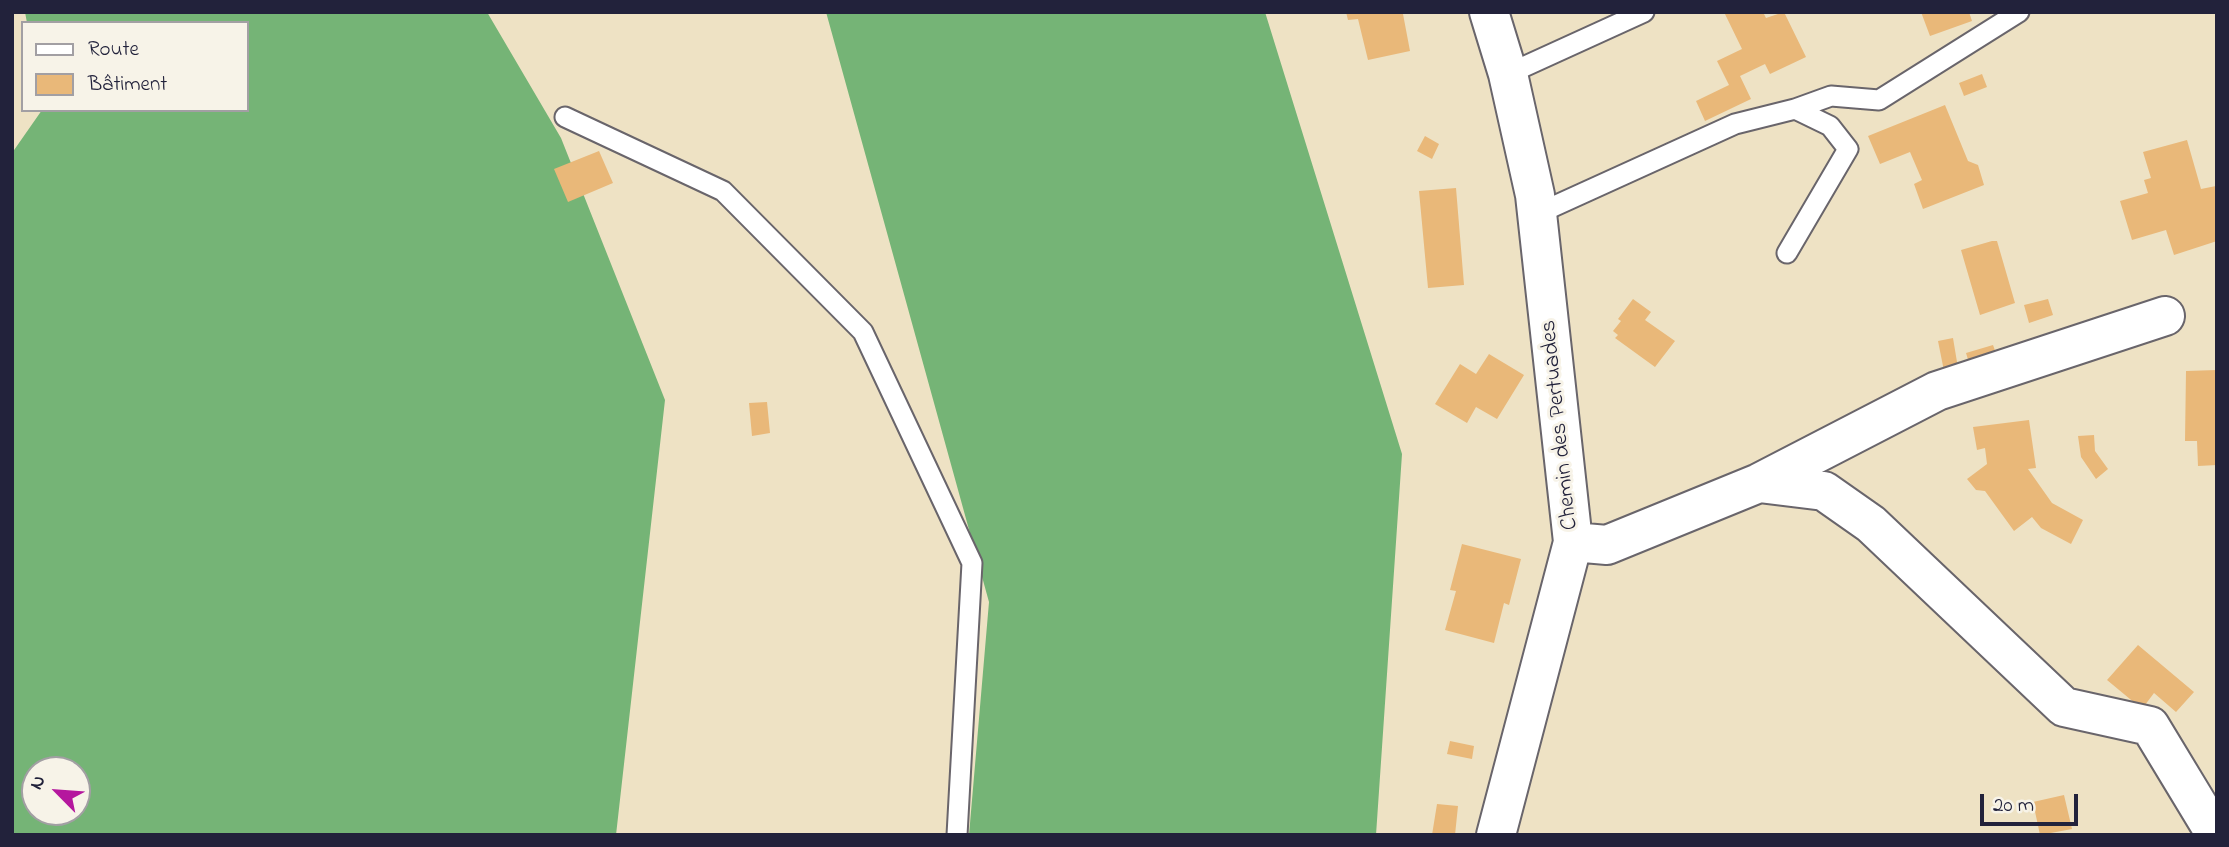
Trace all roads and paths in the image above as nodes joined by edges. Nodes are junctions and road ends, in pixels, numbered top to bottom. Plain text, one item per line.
1 (1489, 12) edge
2 (1644, 12) edge
3 (2019, 12) edge
4 (1508, 74) junction
5 (1795, 109) junction
6 (565, 117) dead end
7 (1537, 214) junction
8 (1787, 253) dead end
9 (2165, 316) dead end
10 (1759, 483) junction
11 (1573, 542) junction
12 (957, 835) edge
13 (1496, 835) edge
14 (2216, 835) edge

1 - 4 street, Chemin des Pertuades
2 - 4 lane
3 - 5 lane
4 - 7 street, Chemin des Pertuades
5 - 7 lane
5 - 8 lane
6 - 12 lane
7 - 11 street, Chemin des Pertuades
9 - 10 street
10 - 11 street
10 - 14 street
11 - 13 street, Chemin des Pertuades

